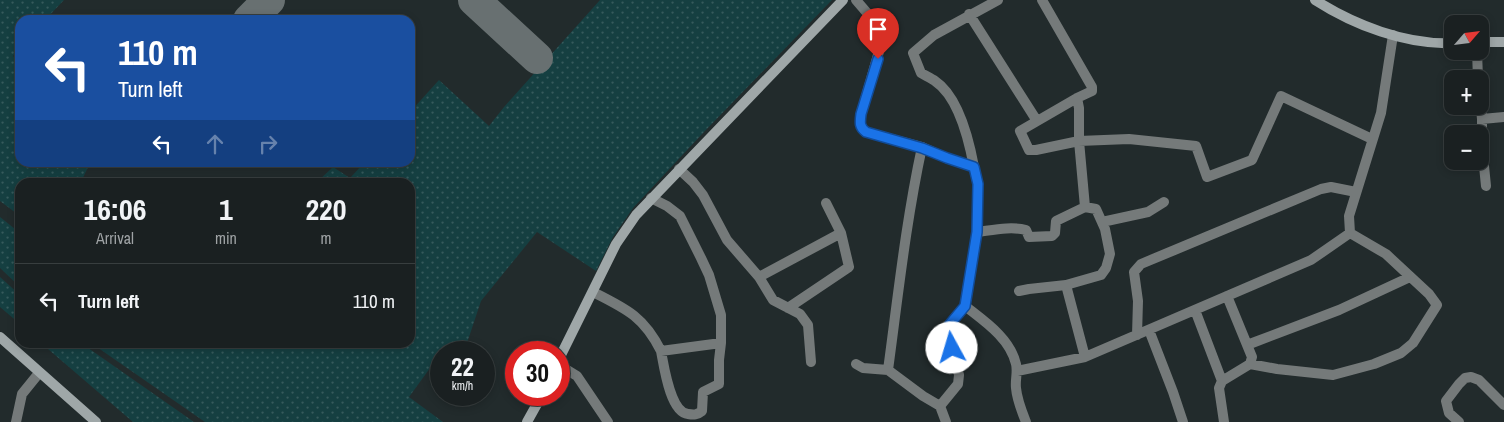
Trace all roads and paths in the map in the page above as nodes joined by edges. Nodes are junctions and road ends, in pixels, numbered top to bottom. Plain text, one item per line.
1 (843, 0) edge
2 (856, 0) edge
3 (998, 0) edge
4 (1042, 0) edge
5 (1315, 0) edge
6 (969, 14) junction
7 (1393, 35) junction
8 (1489, 42) edge
9 (1504, 42) edge
10 (1444, 43) edge
11 (1077, 98) junction
12 (1482, 115) edge
13 (1504, 117) edge
14 (1482, 119) junction
15 (1037, 120) junction
16 (1372, 139) junction
17 (1079, 141) junction
18 (922, 148) junction
19 (974, 167) junction
20 (679, 169) junction
21 (1486, 186) dead end
22 (1356, 192) junction
23 (651, 198) junction
24 (1164, 202) dead end
25 (826, 203) dead end
26 (1085, 207) junction
27 (1102, 222) junction
28 (977, 232) junction
29 (841, 233) junction
30 (1350, 233) junction
31 (759, 277) junction
32 (1410, 277) junction
33 (1066, 284) junction
34 (593, 292) junction
35 (1019, 292) dead end
36 (1227, 296) junction
37 (965, 306) junction
38 (788, 308) junction
39 (1195, 310) junction
40 (1149, 330) junction
41 (1137, 335) junction
42 (0, 337) edge
43 (568, 341) edge
44 (721, 343) junction
45 (1247, 345) junction
46 (661, 351) junction
47 (1085, 357) junction
48 (811, 362) dead end
49 (856, 364) dead end
50 (1250, 364) junction
51 (888, 370) junction
52 (1017, 371) junction
53 (570, 372) edge
54 (39, 373) junction
55 (1222, 381) junction
56 (1504, 405) edge
57 (536, 406) edge
58 (940, 406) junction
59 (16, 422) edge
60 (96, 422) edge
61 (527, 422) edge
62 (608, 422) edge
63 (946, 422) edge
64 (1026, 422) edge
65 (1183, 422) edge
66 (1224, 422) edge
67 (1459, 422) edge

1 - 20 main road
2 - 18 street
3 - 6 street
4 - 11 street
5 - 7 main road
6 - 15 street
6 - 19 street
7 - 10 main road
7 - 16 street
8 - 9 main road
11 - 15 street
11 - 17 street
12 - 14 street
13 - 14 street
14 - 21 street
15 - 17 street
16 - 17 street
16 - 22 street
17 - 26 street
18 - 19 street
18 - 51 street
19 - 28 street
20 - 23 main road
20 - 31 street
22 - 30 street
22 - 41 street
23 - 34 main road
23 - 44 street
24 - 27 street
25 - 29 street
26 - 27 street
26 - 28 street
27 - 33 street
28 - 37 street
29 - 31 street
29 - 38 street
30 - 32 street
30 - 36 street
31 - 38 street
32 - 45 street
32 - 50 street
33 - 35 street
33 - 47 street
34 - 43 main road
34 - 46 street
36 - 39 street
36 - 45 street
37 - 52 street
37 - 58 street
38 - 48 street
39 - 40 street
39 - 55 street
40 - 41 street
40 - 65 street
41 - 47 street
42 - 54 main road
44 - 46 street
44 - 46 street
45 - 50 street
47 - 52 street
49 - 51 street
50 - 55 street
51 - 58 street
52 - 64 street
53 - 62 street
54 - 59 street
54 - 60 main road
55 - 66 street
56 - 67 street
57 - 61 main road
58 - 63 street

